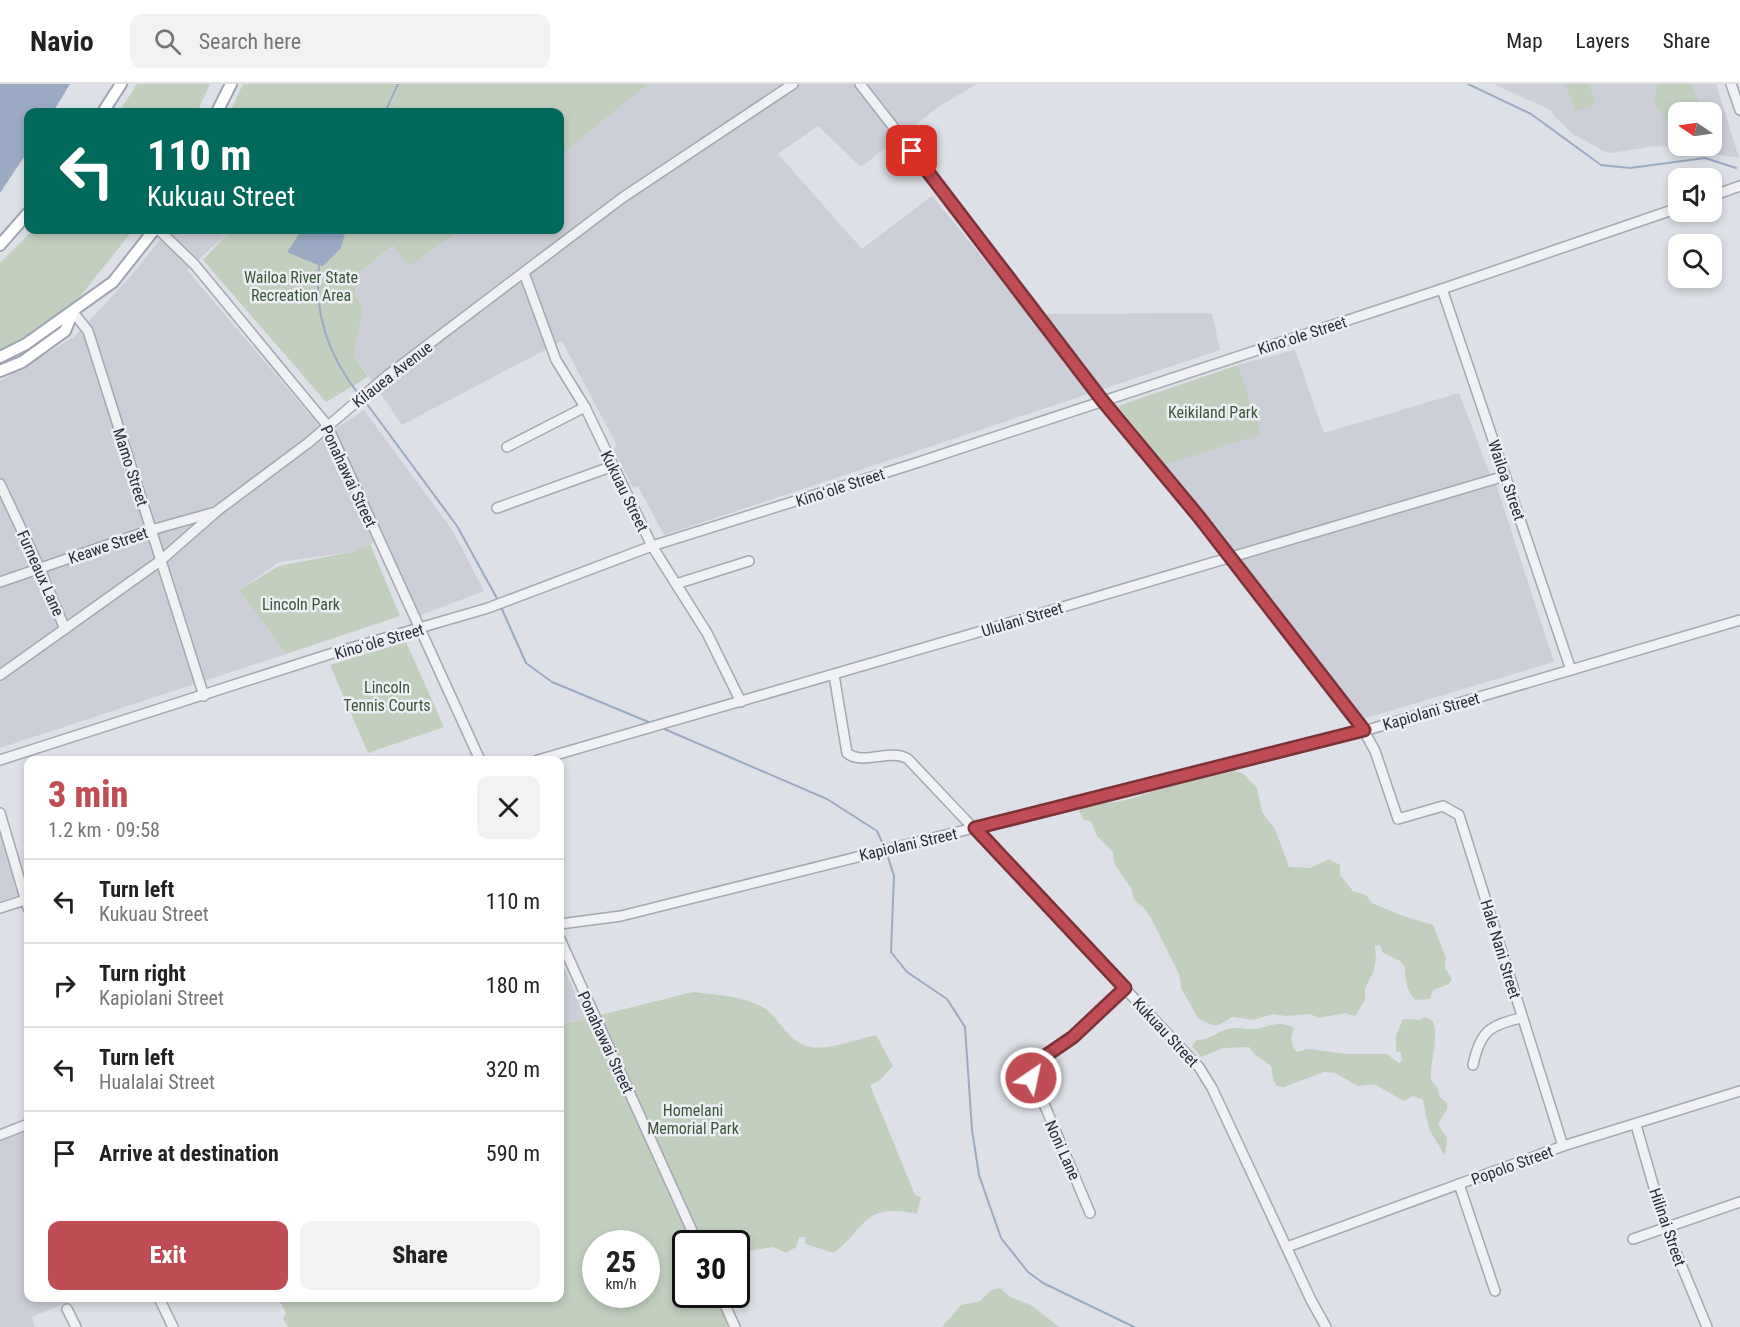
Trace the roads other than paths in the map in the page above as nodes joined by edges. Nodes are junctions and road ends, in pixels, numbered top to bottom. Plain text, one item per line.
1 (121, 84) edge
2 (231, 84) edge
3 (793, 84) edge
4 (860, 84) edge
5 (1731, 84) edge
6 (106, 108) edge
7 (218, 108) edge
8 (1740, 110) edge
9 (1740, 186) edge
10 (1722, 192) edge
11 (1668, 211) edge
12 (24, 217) edge
13 (151, 234) edge
14 (163, 234) edge
15 (0, 244) edge
16 (524, 273) junction
17 (1442, 289) junction
18 (73, 312) junction
19 (0, 357) edge
20 (0, 371) edge
21 (1102, 400) junction
22 (585, 406) junction
23 (327, 425) junction
24 (507, 447) dead end
25 (613, 466) junction
26 (1505, 476) junction
27 (0, 484) edge
28 (497, 508) dead end
29 (217, 511) junction
30 (151, 530) junction
31 (652, 546) junction
32 (1230, 556) junction
33 (160, 561) junction
34 (750, 561) dead end
35 (40, 568) junction
36 (0, 582) edge
37 (676, 584) junction
38 (1740, 621) edge
39 (65, 629) junction
40 (422, 630) junction
41 (1571, 670) junction
42 (0, 675) edge
43 (834, 675) junction
44 (204, 696) junction
45 (741, 702) junction
46 (1364, 730) junction
47 (478, 756) edge
48 (552, 756) edge
49 (0, 760) edge
50 (0, 813) edge
51 (975, 828) junction
52 (24, 889) edge
53 (24, 903) edge
54 (0, 908) edge
55 (564, 923) edge
56 (564, 948) edge
57 (1125, 988) junction
58 (1521, 1018) junction
59 (1473, 1065) dead end
60 (1740, 1091) edge
61 (1636, 1125) junction
62 (24, 1126) edge
63 (0, 1135) edge
64 (1563, 1146) junction
65 (1459, 1184) junction
66 (1740, 1202) edge
67 (1090, 1213) dead end
68 (1665, 1226) junction
69 (692, 1230) edge
70 (1633, 1239) dead end
71 (1287, 1247) junction
72 (1495, 1291) dead end
73 (161, 1302) edge
74 (726, 1308) edge
75 (67, 1309) dead end
76 (76, 1327) edge
77 (172, 1327) edge
78 (735, 1327) edge
79 (1326, 1327) edge
80 (1707, 1327) edge

1 - 6 main road
2 - 7 main road
3 - 16 street, Kilauea Avenue
4 - 21 street
5 - 8 street
9 - 10 street
11 - 17 street, Kinoʻole Street
12 - 15 main road
13 - 18 main road
14 - 23 street, Ponahawai Street
16 - 22 street, Kukuau Street
16 - 23 street, Kilauea Avenue
17 - 21 street, Kinoʻole Street
17 - 26 street, Wailoa Street
18 - 19 main road
18 - 20 main road
18 - 30 street, Mamo Street
21 - 31 street, Kinoʻole Street
21 - 32 street
22 - 24 street
22 - 25 street, Kukuau Street
23 - 29 street, Kilauea Avenue
23 - 40 street, Ponahawai Street
25 - 28 street
25 - 31 street, Kukuau Street
26 - 32 street, Ululani Street
26 - 41 street, Wailoa Street
27 - 35 street, Furneaux Lane
29 - 30 street, Keawe Street
29 - 33 street, Kilauea Avenue
30 - 33 street, Mamo Street
30 - 35 street, Keawe Street
31 - 37 street, Kukuau Street
31 - 40 street, Kinoʻole Street
32 - 43 street, Ululani Street
32 - 46 street
33 - 39 street, Kilauea Avenue
33 - 44 street, Mamo Street
34 - 37 street
35 - 36 street, Keawe Street
35 - 39 street, Furneaux Lane
37 - 45 street, Kukuau Street
38 - 41 street, Kapiolani Street
39 - 42 street, Kilauea Avenue
40 - 44 street, Kinoʻole Street
40 - 47 street, Ponahawai Street
41 - 46 street, Kapiolani Street
43 - 45 street, Ululani Street
43 - 51 street, Kukuau Street
44 - 49 street, Kinoʻole Street
45 - 48 street, Ululani Street
46 - 51 street, Kapiolani Street
46 - 58 street, Hale Nani Street
50 - 52 street
51 - 55 street, Kapiolani Street
51 - 57 street, Kukuau Street
53 - 54 street
56 - 69 street, Ponahawai Street
57 - 67 street, Noni Lane
57 - 71 street, Kukuau Street
58 - 59 street
58 - 64 street, Hale Nani Street
60 - 61 street, Popolo Street
61 - 64 street, Popolo Street
61 - 68 street, Hilinai Street
62 - 63 street
64 - 65 street, Popolo Street
65 - 71 street, Popolo Street
65 - 72 street
66 - 68 street
68 - 70 street
68 - 80 street, Hilinai Street
71 - 79 street, Kukuau Street
73 - 77 street
74 - 78 street
75 - 76 street

